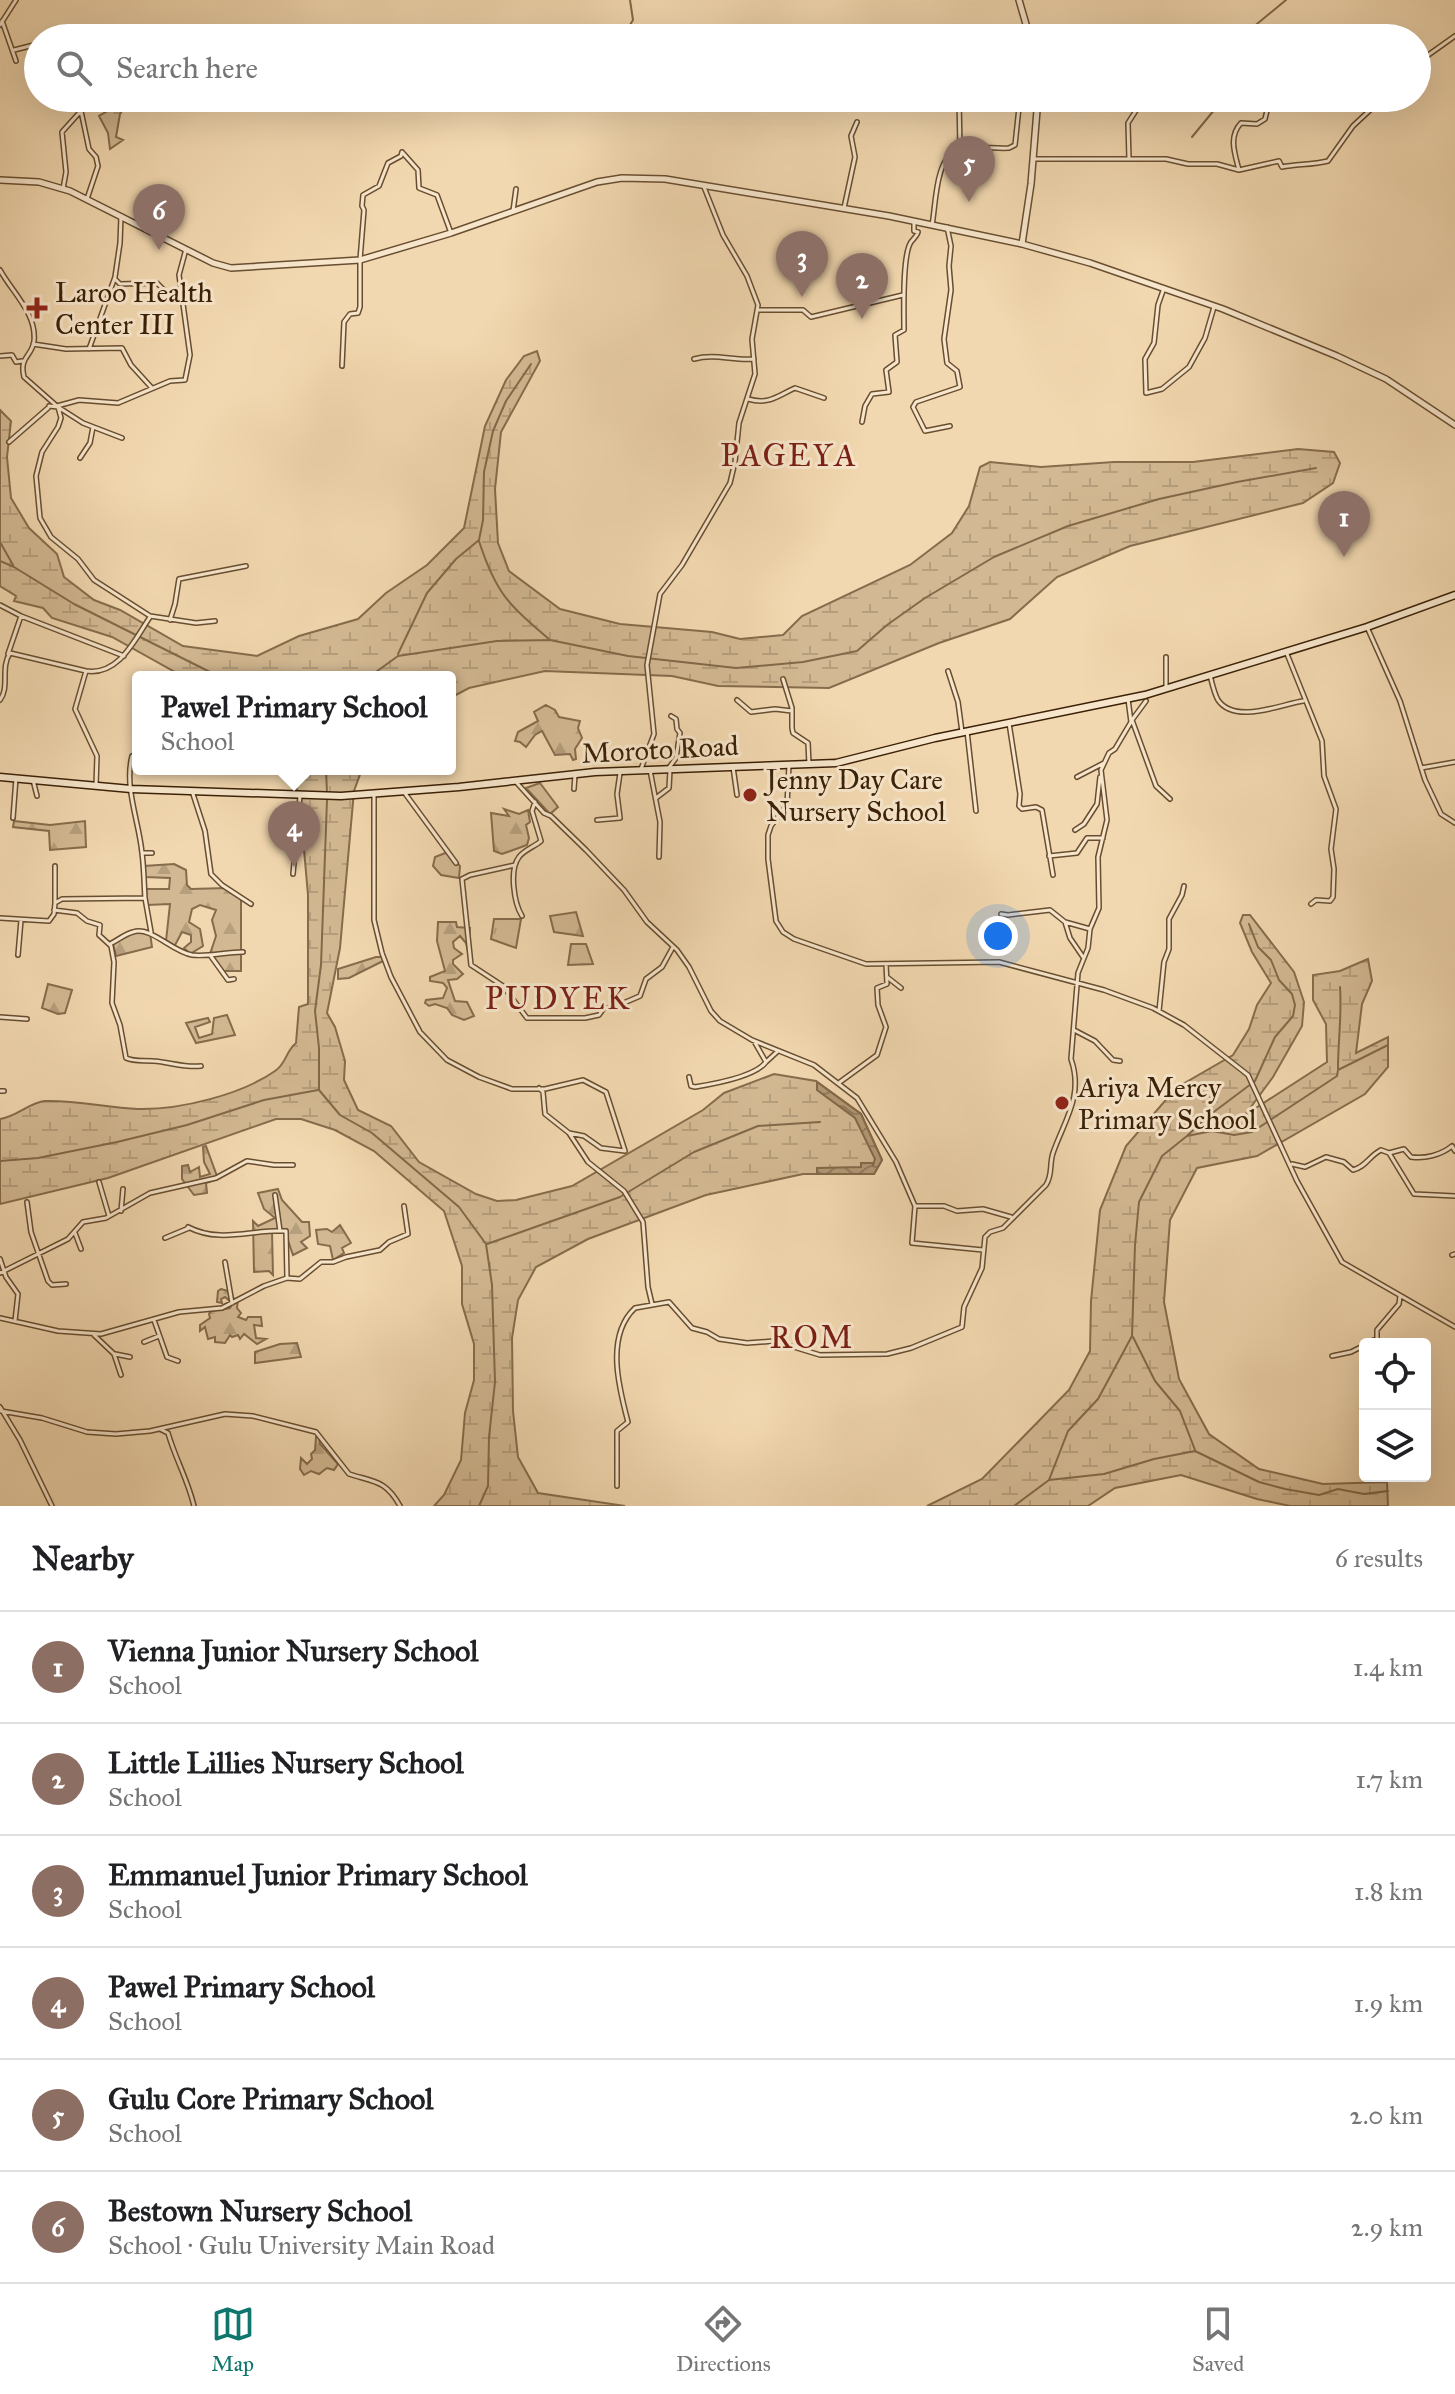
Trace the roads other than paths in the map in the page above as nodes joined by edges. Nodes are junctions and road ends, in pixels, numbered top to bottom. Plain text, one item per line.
1 (16, 0) edge
2 (1019, 0) edge
3 (1, 23) edge
4 (1026, 24) edge
5 (1455, 36) edge
6 (24, 48) edge
7 (14, 50) junction
8 (1431, 53) edge
9 (16, 61) dead end
10 (80, 112) edge
11 (81, 112) edge
12 (959, 112) edge
13 (1019, 112) edge
14 (1037, 112) edge
15 (1135, 112) edge
16 (1267, 112) edge
17 (1368, 112) edge
18 (857, 122) dead end
19 (960, 149) junction
20 (1034, 159) junction
21 (1129, 159) junction
22 (1239, 170) junction
23 (0, 180) edge
24 (702, 184) junction
25 (63, 189) junction
26 (516, 189) dead end
27 (87, 199) junction
28 (844, 208) junction
29 (513, 211) junction
30 (121, 216) junction
31 (913, 221) junction
32 (932, 225) junction
33 (947, 227) junction
34 (451, 233) junction
35 (1022, 244) junction
36 (186, 249) junction
37 (360, 260) junction
38 (0, 270) edge
39 (115, 277) junction
40 (1164, 288) junction
41 (903, 295) junction
42 (166, 299) dead end
43 (1215, 306) junction
44 (758, 310) junction
45 (33, 344) junction
46 (89, 349) junction
47 (0, 356) edge
48 (694, 359) dead end
49 (754, 359) junction
50 (22, 361) junction
51 (342, 366) dead end
52 (152, 388) junction
53 (824, 398) dead end
54 (748, 399) junction
55 (67, 403) junction
56 (54, 406) junction
57 (64, 410) junction
58 (862, 422) dead end
59 (1455, 425) edge
60 (950, 426) dead end
61 (93, 427) junction
62 (122, 438) dead end
63 (9, 442) dead end
64 (80, 458) dead end
65 (246, 566) dead end
66 (1455, 595) edge
67 (0, 605) edge
68 (21, 616) junction
69 (150, 616) junction
70 (170, 620) junction
71 (215, 621) dead end
72 (1371, 622) junction
73 (1287, 652) junction
74 (8, 655) junction
75 (124, 656) junction
76 (1166, 657) dead end
77 (86, 671) junction
78 (948, 671) dead end
79 (1210, 675) junction
80 (783, 679) dead end
81 (1166, 688) junction
82 (1128, 699) junction
83 (0, 700) edge
84 (737, 700) dead end
85 (1304, 700) junction
86 (1146, 701) dead end
87 (792, 711) junction
88 (671, 716) dead end
89 (1132, 720) junction
90 (1009, 722) junction
91 (964, 732) junction
92 (132, 756) edge
93 (1455, 762) edge
94 (1104, 763) junction
95 (809, 764) junction
96 (789, 765) junction
97 (733, 767) junction
98 (1421, 768) junction
99 (640, 770) junction
100 (650, 770) junction
101 (669, 770) junction
102 (621, 771) junction
103 (1101, 773) junction
104 (575, 775) junction
105 (0, 777) edge
106 (1077, 777) dead end
107 (16, 778) junction
108 (33, 780) junction
109 (516, 782) junction
110 (96, 786) junction
111 (131, 789) junction
112 (574, 789) dead end
113 (192, 791) junction
114 (404, 792) junction
115 (374, 794) junction
116 (737, 795) dead end
117 (37, 796) dead end
118 (300, 796) junction
119 (656, 798) junction
120 (1170, 799) dead end
121 (535, 802) junction
122 (976, 811) dead end
123 (13, 818) dead end
124 (597, 820) dead end
125 (1455, 823) edge
126 (1075, 830) dead end
127 (1103, 838) junction
128 (142, 853) junction
129 (152, 853) dead end
130 (1049, 856) junction
131 (659, 857) dead end
132 (456, 863) dead end
133 (515, 865) junction
134 (55, 866) dead end
135 (293, 874) dead end
136 (1053, 875) dead end
137 (1184, 886) dead end
138 (145, 898) junction
139 (55, 903) junction
140 (251, 904) dead end
141 (1311, 904) dead end
142 (54, 910) junction
143 (1001, 914) dead end
144 (522, 916) dead end
145 (0, 918) edge
146 (21, 920) junction
147 (1065, 922) junction
148 (1090, 929) junction
149 (151, 932) junction
150 (110, 944) junction
151 (673, 947) junction
152 (243, 952) dead end
153 (18, 955) dead end
154 (210, 955) junction
155 (1084, 958) junction
156 (886, 963) junction
157 (887, 977) junction
158 (234, 979) dead end
159 (1078, 983) junction
160 (901, 988) dead end
161 (1159, 1011) junction
162 (0, 1017) edge
163 (27, 1019) dead end
164 (1074, 1030) junction
165 (754, 1041) junction
166 (779, 1050) junction
167 (1120, 1061) dead end
168 (766, 1062) junction
169 (201, 1066) dead end
170 (689, 1077) dead end
171 (840, 1082) junction
172 (542, 1090) junction
173 (569, 1133) junction
174 (1455, 1151) edge
175 (1389, 1153) junction
176 (1290, 1161) junction
177 (293, 1165) dead end
178 (99, 1182) dead end
179 (123, 1189) dead end
180 (275, 1195) dead end
181 (1455, 1196) edge
182 (27, 1202) dead end
183 (404, 1206) dead end
184 (915, 1206) junction
185 (121, 1211) junction
186 (111, 1214) junction
187 (1011, 1217) junction
188 (280, 1231) junction
189 (75, 1233) junction
190 (165, 1238) dead end
191 (81, 1249) dead end
192 (983, 1250) junction
193 (38, 1253) junction
194 (0, 1259) edge
195 (225, 1262) dead end
196 (2, 1272) edge
197 (287, 1278) junction
198 (66, 1284) dead end
199 (1400, 1296) junction
200 (232, 1303) junction
201 (652, 1304) junction
202 (0, 1318) edge
203 (154, 1320) junction
204 (15, 1321) junction
205 (1455, 1327) edge
206 (94, 1335) junction
207 (159, 1336) junction
208 (1377, 1338) edge
209 (144, 1342) dead end
210 (1359, 1348) edge
211 (114, 1354) junction
212 (1332, 1356) dead end
213 (130, 1357) dead end
214 (178, 1361) dead end
215 (121, 1375) dead end
216 (1, 1409) edge
217 (160, 1429) junction
218 (617, 1486) dead end
219 (52, 1506) edge
220 (194, 1506) edge
221 (400, 1506) edge

1 - 3 street
2 - 4 street
3 - 7 street
5 - 8 street
6 - 7 street
7 - 9 street
10 - 25 street
11 - 27 street
12 - 19 street
13 - 19 street
14 - 20 street
15 - 21 street
16 - 22 street
17 - 22 street
18 - 28 street
19 - 32 street
20 - 21 street
20 - 35 street
21 - 22 street
23 - 25 street
24 - 28 street
24 - 29 street
24 - 44 street
25 - 27 street
26 - 29 street
27 - 30 street
28 - 31 street
29 - 34 street
30 - 36 street
30 - 39 street
31 - 32 street
31 - 41 street
32 - 33 street
33 - 35 street
33 - 60 street
34 - 37 street
34 - 37 street
35 - 40 street
36 - 37 street
36 - 52 street
37 - 51 street
38 - 45 street
39 - 42 street
39 - 46 street
40 - 43 street
40 - 43 street
41 - 44 street
41 - 58 street
43 - 59 street
44 - 49 street
45 - 46 street
45 - 50 street
46 - 52 street
47 - 50 street
48 - 49 street
49 - 54 street
50 - 56 street
52 - 55 street
53 - 54 street
54 - 99 street
55 - 56 street
55 - 57 street
56 - 57 street
56 - 63 street
56 - 69 street
57 - 61 street
61 - 62 street
61 - 64 street
65 - 70 street
66 - 72 main road, Moroto Road
67 - 68 street
68 - 74 street
68 - 75 street
69 - 70 street
69 - 75 street
70 - 71 street
72 - 73 main road, Moroto Road
72 - 98 street
73 - 79 main road, Moroto Road
73 - 85 street
74 - 77 street
74 - 83 street
75 - 77 street
76 - 81 street
77 - 110 street
78 - 91 street
79 - 81 main road, Moroto Road
79 - 85 street
80 - 87 street
81 - 82 main road, Moroto Road
82 - 89 street
82 - 90 main road, Moroto Road
84 - 87 street
85 - 141 street
86 - 89 street
87 - 95 street
88 - 101 street
89 - 94 street
89 - 120 street
90 - 91 main road, Moroto Road
90 - 130 street
91 - 95 main road, Moroto Road
91 - 122 street
92 - 111 street
93 - 98 street
94 - 103 street
94 - 106 street
95 - 96 main road, Moroto Road
96 - 97 main road, Moroto Road
96 - 156 street
97 - 101 main road, Moroto Road
97 - 116 street
98 - 125 street
99 - 100 main road, Moroto Road
99 - 102 main road, Moroto Road
100 - 101 main road, Moroto Road
100 - 119 street
101 - 119 street
102 - 104 main road, Moroto Road
102 - 124 street
103 - 126 street
103 - 127 street
104 - 109 main road, Moroto Road
104 - 112 street
105 - 107 main road, Moroto Road
107 - 108 main road, Moroto Road
107 - 123 street
108 - 110 main road, Moroto Road
108 - 117 street
109 - 114 main road, Moroto Road
109 - 121 street
110 - 111 main road, Moroto Road
111 - 113 main road, Moroto Road
111 - 128 street
113 - 118 main road, Moroto Road
113 - 140 street
114 - 115 main road, Moroto Road
114 - 132 street
115 - 118 main road, Moroto Road
115 - 172 street
118 - 135 street
119 - 131 street
121 - 133 street
121 - 151 street
127 - 130 street
127 - 148 street
128 - 129 street
128 - 138 street
130 - 136 street
133 - 144 street
133 - 151 street
134 - 139 street
137 - 161 street
138 - 139 street
138 - 149 street
139 - 142 street
142 - 146 street
142 - 150 street
143 - 147 street
145 - 146 street
146 - 153 street
147 - 148 street
147 - 155 street
148 - 155 street
149 - 150 street
149 - 154 street
150 - 169 street
151 - 165 street
152 - 154 street
154 - 158 street
155 - 159 street
156 - 157 street
156 - 159 street
157 - 160 street
157 - 171 street
159 - 161 street
159 - 164 street
161 - 176 street
162 - 163 street
164 - 167 street
164 - 187 street
165 - 166 street
165 - 168 street
166 - 168 street
166 - 171 street
168 - 170 street
171 - 184 street
172 - 173 street
172 - 173 street
173 - 201 street
174 - 175 street
175 - 176 street
175 - 181 street
176 - 199 street
177 - 185 street
178 - 186 street
179 - 185 street
180 - 188 street
182 - 193 street
183 - 197 street
184 - 187 street
184 - 192 street
185 - 186 street
186 - 189 street
187 - 192 street
188 - 190 street
188 - 197 street
189 - 191 street
189 - 193 street
192 - 201 street
193 - 196 street
193 - 198 street
194 - 196 street
195 - 200 street
196 - 204 street
197 - 200 street
199 - 205 street
199 - 208 street
200 - 203 street
201 - 218 street
202 - 204 street
203 - 206 street
203 - 207 street
204 - 206 street
206 - 211 street
207 - 209 street
207 - 214 street
210 - 212 street
211 - 213 street
211 - 215 street
216 - 217 street
216 - 219 street
217 - 220 street
217 - 221 street

